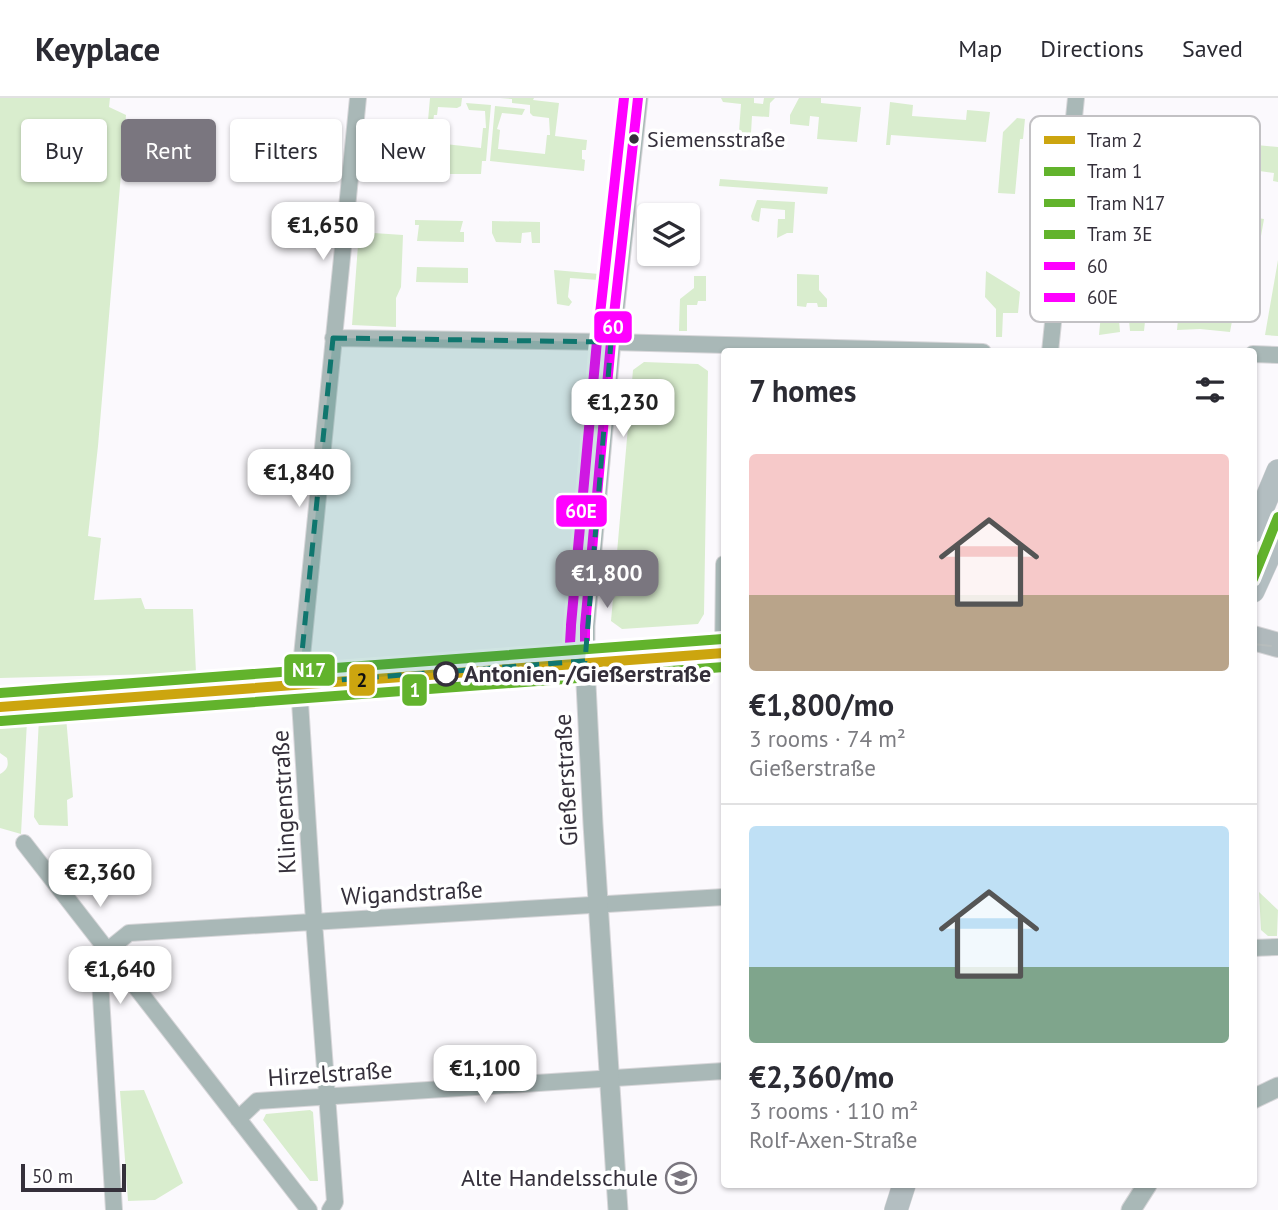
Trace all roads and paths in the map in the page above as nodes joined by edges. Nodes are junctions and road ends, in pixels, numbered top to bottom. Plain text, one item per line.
1 (358, 98) edge
2 (638, 98) edge
3 (1076, 98) edge
4 (1074, 116) edge
5 (1053, 322) edge
6 (333, 338) junction
7 (611, 342) junction
8 (1050, 348) edge
9 (721, 349) edge
10 (1257, 355) edge
11 (1278, 355) edge
12 (1278, 471) edge
13 (1257, 521) edge
14 (1278, 536) edge
15 (1257, 582) edge
16 (1257, 639) edge
17 (1278, 645) edge
18 (721, 651) edge
19 (585, 661) junction
20 (299, 683) junction
21 (10, 702) edge
22 (24, 843) dead end
23 (721, 897) edge
24 (598, 906) junction
25 (314, 922) junction
26 (1278, 947) edge
27 (1257, 948) edge
28 (113, 956) junction
29 (721, 1071) edge
30 (610, 1079) junction
31 (1278, 1087) edge
32 (327, 1095) junction
33 (1257, 1097) edge
34 (238, 1119) junction
35 (903, 1188) edge
36 (1145, 1188) edge
37 (114, 1210) edge
38 (309, 1210) edge
39 (330, 1210) edge
40 (618, 1210) edge
41 (896, 1210) edge
42 (1131, 1210) edge

1 - 6 street, Klingenstraße
2 - 7 street, Gießerstraße
3 - 4 street
5 - 8 street
6 - 7 street
6 - 20 street, Klingenstraße
7 - 9 street
7 - 19 street, Gießerstraße
10 - 11 street
12 - 13 main road
14 - 15 main road
16 - 17 main road
18 - 19 main road
19 - 20 main road
19 - 24 street, Gießerstraße
20 - 21 main road
20 - 25 street, Klingenstraße
22 - 28 street
23 - 24 street, Wigandstraße
24 - 25 street, Wigandstraße
24 - 30 street, Gießerstraße
25 - 28 street, Wigandstraße
25 - 32 street, Klingenstraße
26 - 27 street
28 - 34 street
28 - 37 street
29 - 30 street, Hirzelstraße
30 - 32 street, Hirzelstraße
30 - 40 street, Gießerstraße
31 - 33 street
32 - 34 street, Hirzelstraße
32 - 39 street, Klingenstraße
34 - 38 street
35 - 41 main road
36 - 42 street

